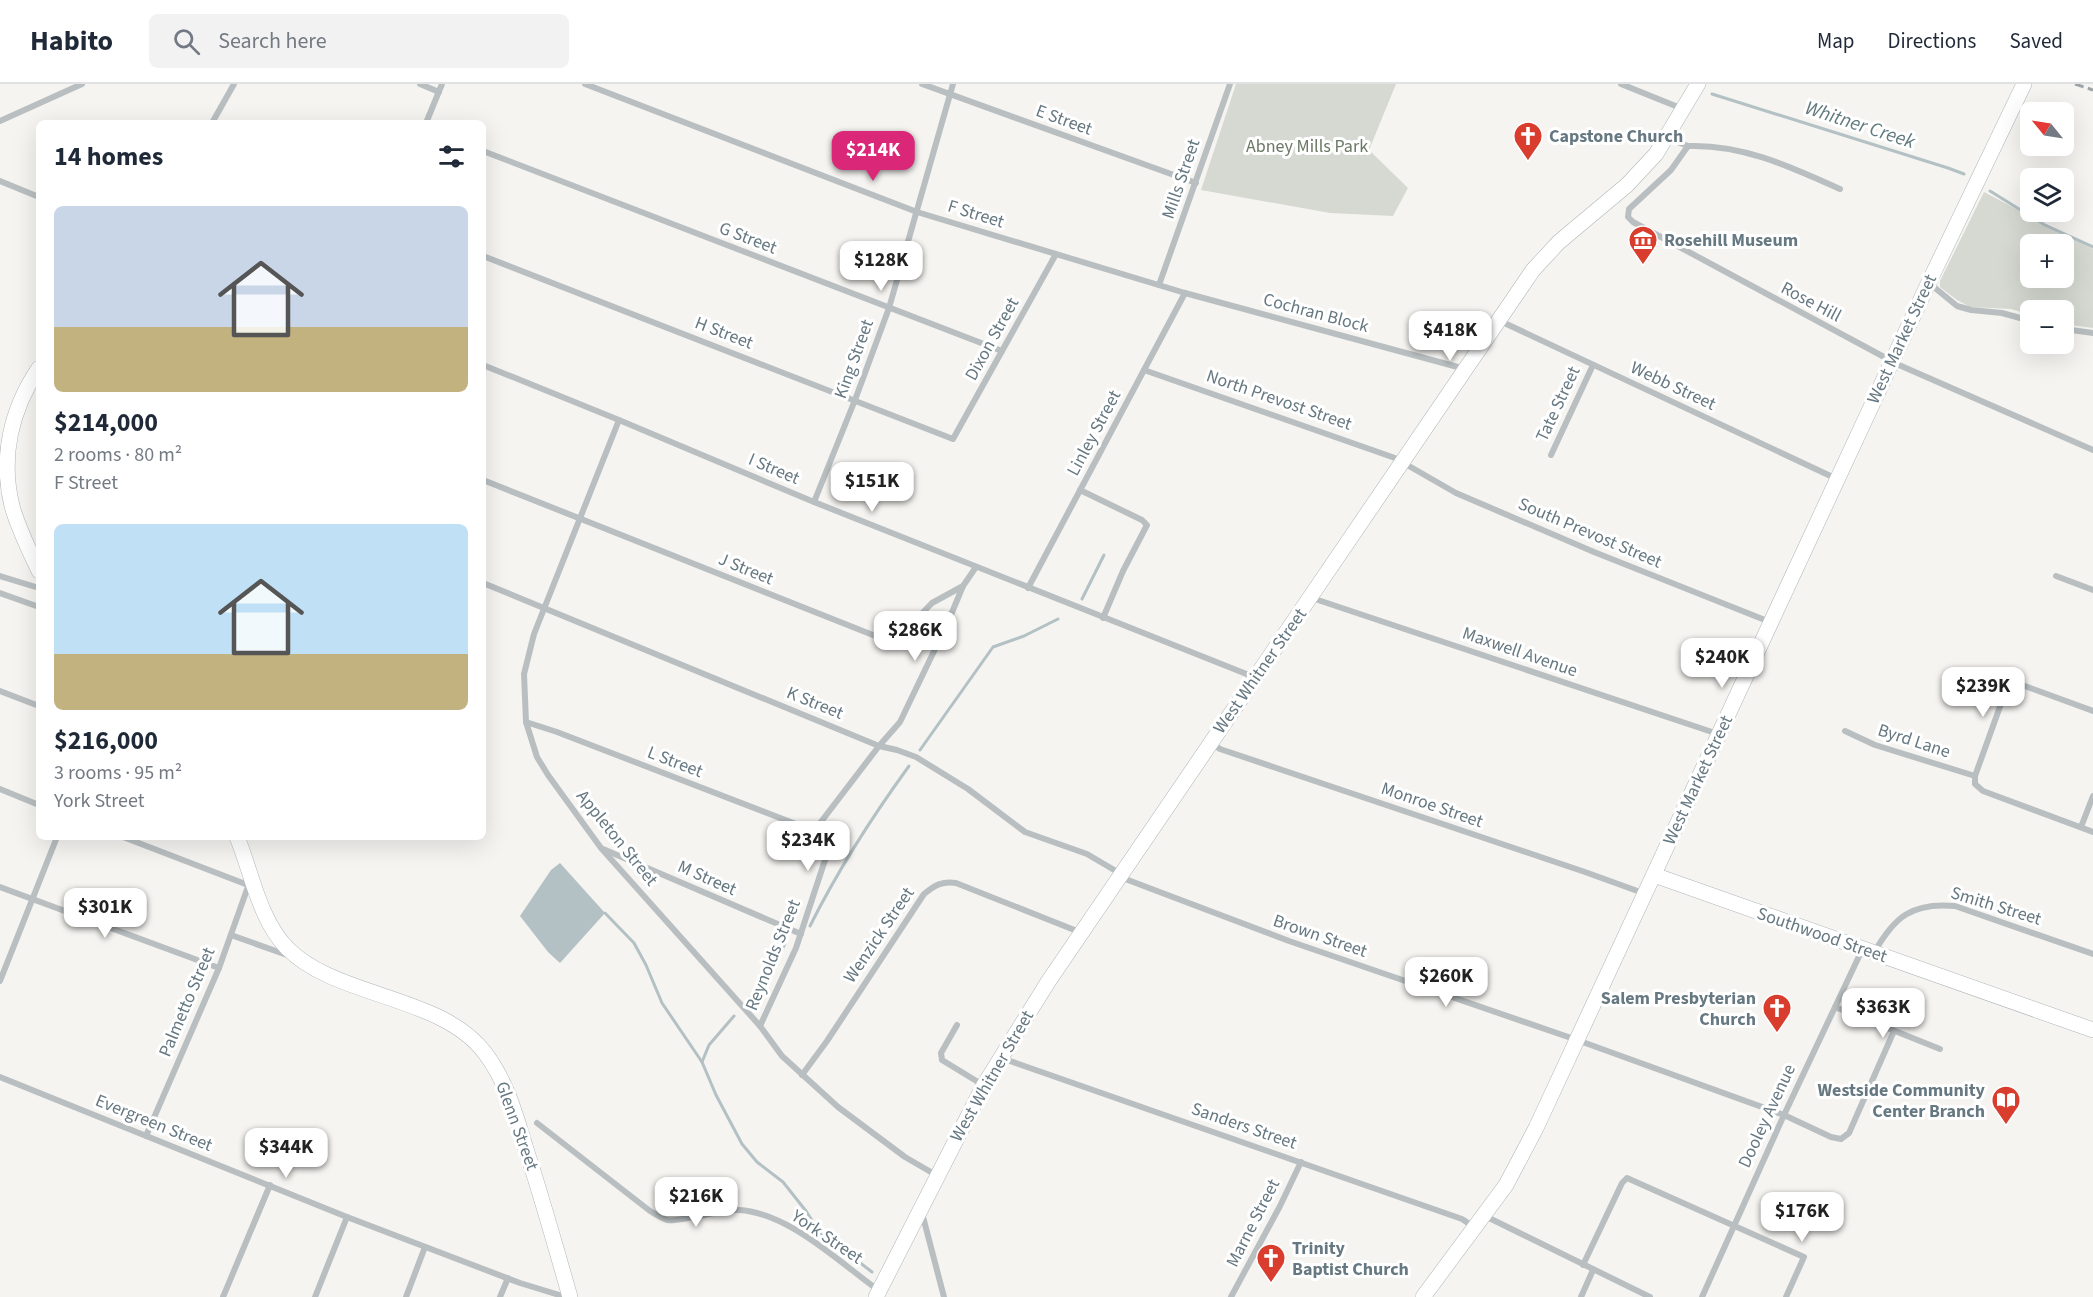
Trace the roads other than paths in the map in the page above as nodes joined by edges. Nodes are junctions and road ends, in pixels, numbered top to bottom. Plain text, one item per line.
1 (81, 84) edge
2 (234, 84) edge
3 (420, 84) edge
4 (442, 84) edge
5 (585, 84) edge
6 (922, 84) edge
7 (953, 84) edge
8 (1230, 84) edge
9 (1621, 84) edge
10 (1698, 84) edge
11 (2024, 84) edge
12 (438, 92) junction
13 (950, 94) junction
14 (1684, 109) junction
15 (214, 120) edge
16 (427, 120) edge
17 (0, 121) edge
18 (1667, 138) junction
19 (1688, 146) junction
20 (486, 152) edge
21 (0, 181) edge
22 (1196, 183) junction
23 (1840, 189) dead end
24 (36, 196) edge
25 (917, 212) junction
26 (1056, 254) junction
27 (486, 257) edge
28 (1929, 282) junction
29 (1159, 285) junction
30 (1185, 293) junction
31 (889, 308) junction
32 (2020, 318) edge
33 (1498, 320) junction
34 (2074, 330) edge
35 (2093, 333) edge
36 (1002, 351) junction
37 (1892, 361) junction
38 (1593, 365) junction
39 (486, 366) edge
40 (1465, 369) junction
41 (1144, 370) junction
42 (36, 372) edge
43 (855, 400) junction
44 (620, 420) junction
45 (953, 439) joint
46 (2093, 450) edge
47 (1551, 455) dead end
48 (1402, 462) junction
49 (1837, 479) junction
50 (486, 481) edge
51 (1080, 490) junction
52 (814, 502) junction
53 (581, 519) junction
54 (36, 564) edge
55 (976, 567) junction
56 (0, 576) edge
57 (2056, 576) dead end
58 (486, 584) edge
59 (963, 586) junction
60 (36, 587) edge
61 (1028, 588) junction
62 (2093, 590) edge
63 (0, 593) edge
64 (1312, 597) junction
65 (36, 606) edge
66 (545, 609) junction
67 (1103, 618) junction
68 (1771, 622) junction
69 (1254, 677) junction
70 (0, 691) edge
71 (36, 705) edge
72 (2093, 711) edge
73 (526, 722) junction
74 (1845, 731) dead end
75 (1719, 735) junction
76 (1210, 743) junction
77 (879, 746) junction
78 (1975, 776) junction
79 (0, 789) edge
80 (2093, 796) edge
81 (36, 804) edge
82 (2081, 827) junction
83 (814, 831) junction
84 (2093, 832) edge
85 (56, 840) edge
86 (132, 840) edge
87 (238, 840) edge
88 (601, 848) junction
89 (1654, 875) junction
90 (1120, 876) junction
91 (250, 881) junction
92 (0, 887) edge
93 (1644, 894) junction
94 (34, 899) junction
95 (1083, 933) junction
96 (801, 934) junction
97 (231, 935) junction
98 (1868, 951) junction
99 (2093, 954) edge
100 (302, 960) junction
101 (219, 968) junction
102 (0, 981) edge
103 (1835, 1007) junction
104 (957, 1025) dead end
105 (759, 1026) junction
106 (2093, 1030) edge
107 (1894, 1031) junction
108 (1576, 1040) junction
109 (1940, 1049) dead end
110 (1002, 1055) junction
111 (802, 1076) junction
112 (0, 1077) edge
113 (984, 1085) junction
114 (1784, 1115) junction
115 (537, 1123) dead end
116 (146, 1136) junction
117 (1301, 1162) junction
118 (937, 1175) junction
119 (270, 1185) junction
120 (921, 1206) junction
121 (347, 1217) junction
122 (1480, 1222) junction
123 (1734, 1225) junction
124 (425, 1247) junction
125 (1583, 1265) junction
126 (1593, 1270) junction
127 (507, 1278) junction
128 (878, 1294) edge
129 (223, 1297) edge
130 (315, 1297) edge
131 (406, 1297) edge
132 (500, 1297) edge
133 (568, 1297) edge
134 (944, 1297) edge
135 (1231, 1297) edge
136 (1423, 1297) edge
137 (1581, 1297) edge
138 (1650, 1297) edge
139 (1702, 1297) edge
140 (1786, 1297) edge

1 - 17 street
2 - 15 street
3 - 12 street
4 - 12 street
5 - 25 street, F Street
6 - 13 street, E Street
7 - 13 street, King Street
8 - 22 street, Mills Street
9 - 14 street
10 - 14 street, West Whitner Street
11 - 28 street, West Market Street
12 - 16 street
13 - 22 street, E Street
13 - 25 street, King Street
14 - 18 street, West Whitner Street
18 - 19 street
18 - 33 street, West Whitner Street
19 - 23 street
19 - 37 street, Rose Hill
20 - 31 street, G Street
21 - 24 street
22 - 29 street, Mills Street
25 - 26 street, F Street
25 - 31 street, King Street
26 - 29 street, F Street
26 - 36 street, Dixon Street
27 - 43 street, H Street
28 - 32 street
28 - 37 street, West Market Street
29 - 30 street, Cochran Block
30 - 40 street, Cochran Block
30 - 41 street, Linley Street
31 - 36 street, G Street
31 - 43 street, King Street
33 - 38 street, Webb Street
33 - 40 street, West Whitner Street
34 - 35 street
36 - 45 street, Dixon Street
37 - 46 street, Rose Hill
37 - 49 street, West Market Street
38 - 47 street, Tate Street
38 - 49 street, Webb Street
39 - 44 street, I Street
40 - 48 street, West Whitner Street
41 - 48 street, North Prevost Street
41 - 51 street, Linley Street
42 - 54 street
43 - 45 street, H Street
43 - 52 street, King Street
44 - 52 street, I Street
44 - 53 street, Appleton Street
48 - 64 street, West Whitner Street
48 - 68 street, South Prevost Street
49 - 68 street, West Market Street
50 - 53 street, J Street
51 - 61 street, Linley Street
51 - 67 street
52 - 55 street, I Street
53 - 59 street, J Street
53 - 66 street, Appleton Street
55 - 59 street, J Street
55 - 61 street, I Street
56 - 60 street
57 - 62 street
58 - 66 street, K Street
59 - 77 street
61 - 67 street, I Street
63 - 65 street
64 - 69 street, West Whitner Street
64 - 75 street, Maxwell Avenue
66 - 73 street, Appleton Street
66 - 77 street, K Street
67 - 69 street, I Street
68 - 75 street, West Market Street
69 - 76 street, West Whitner Street
70 - 71 street
72 - 78 street
73 - 83 street, L Street
73 - 88 street, Appleton Street
74 - 78 street, Byrd Lane
75 - 89 street, West Market Street
76 - 90 street, West Whitner Street
76 - 93 street, Monroe Street
77 - 83 street
77 - 90 street, K Street
78 - 82 street
79 - 81 street
80 - 82 street
82 - 84 street
83 - 96 street, Reynolds Street
85 - 94 street
86 - 91 street
87 - 91 street, Glenn Street
88 - 96 street, M Street
88 - 105 street, Appleton Street
89 - 93 street, West Market Street
89 - 98 street, Southwood Street
90 - 95 street, West Whitner Street
90 - 108 street, Brown Street
91 - 97 street, Palmetto Street
91 - 100 street, Glenn Street
92 - 94 street
93 - 108 street, West Market Street
94 - 101 street
94 - 102 street
95 - 110 street, West Whitner Street
95 - 111 street, Wenzick Street
96 - 105 street, Reynolds Street
97 - 100 street, Glenn Street
97 - 101 street, Palmetto Street
98 - 99 street, Smith Street
98 - 103 street, Dooley Avenue
98 - 106 street, Southwood Street
100 - 133 street, Glenn Street
101 - 116 street, Palmetto Street
103 - 107 street
103 - 114 street, Dooley Avenue
104 - 113 street
105 - 111 street, Appleton Street
107 - 109 street
107 - 114 street, Brown Street
108 - 114 street, Brown Street
108 - 122 street, West Market Street
110 - 113 street, West Whitner Street
110 - 117 street, Sanders Street
111 - 118 street, Appleton Street
112 - 116 street, Evergreen Street
113 - 118 street, West Whitner Street
114 - 123 street, Dooley Avenue
115 - 128 street, York Street
116 - 119 street, Evergreen Street
117 - 122 street, Sanders Street
117 - 135 street, Marne Street
118 - 120 street, West Whitner Street
119 - 121 street, Evergreen Street
119 - 129 street
120 - 128 street, West Whitner Street
120 - 134 street
121 - 124 street, Evergreen Street
121 - 130 street
122 - 125 street, Sanders Street
122 - 136 street, West Market Street
123 - 125 street
123 - 139 street, Dooley Avenue
123 - 140 street
124 - 127 street, Evergreen Street
124 - 131 street
125 - 126 street, Sanders Street
126 - 137 street
126 - 138 street, Sanders Street
127 - 132 street
127 - 133 street, Evergreen Street

